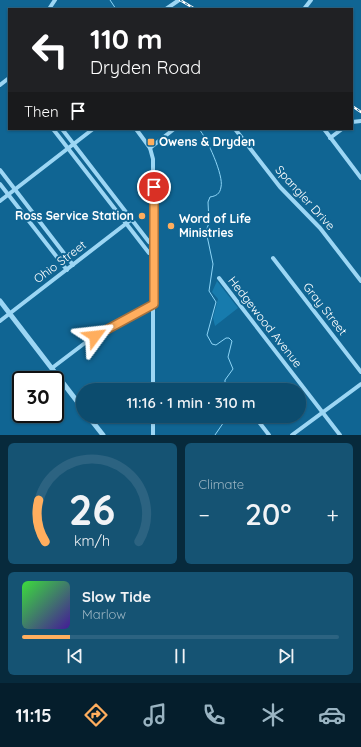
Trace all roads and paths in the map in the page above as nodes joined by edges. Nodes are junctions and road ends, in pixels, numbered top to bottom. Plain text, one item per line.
1 (179, 0) edge
2 (167, 8) edge
3 (8, 79) edge
4 (0, 85) edge
5 (54, 130) edge
6 (63, 130) edge
7 (92, 130) edge
8 (137, 130) edge
9 (173, 130) edge
10 (237, 130) edge
11 (325, 130) edge
12 (341, 130) edge
13 (330, 138) junction
14 (74, 144) junction
15 (150, 148) junction
16 (68, 149) junction
17 (0, 170) edge
18 (361, 178) edge
19 (0, 184) edge
20 (15, 189) junction
21 (8, 194) junction
22 (0, 201) edge
23 (132, 219) junction
24 (126, 224) junction
25 (154, 246) junction
26 (154, 254) junction
27 (273, 258) dead end
28 (73, 265) junction
29 (67, 270) junction
30 (219, 278) dead end
31 (361, 281) edge
32 (0, 301) edge
33 (154, 304) junction
34 (10, 314) junction
35 (0, 321) edge
36 (52, 368) junction
37 (361, 372) edge
38 (153, 383) edge
39 (361, 384) edge
40 (76, 400) edge
41 (322, 412) junction
42 (94, 423) edge
43 (153, 423) edge
44 (260, 423) edge
45 (103, 435) edge
46 (153, 435) edge
47 (269, 435) edge
48 (292, 435) edge
49 (340, 435) edge

1 - 2 street
3 - 4 street
5 - 16 street
6 - 14 street
7 - 14 street
8 - 15 street
9 - 15 street
10 - 31 street, Spangler Drive
11 - 13 street
12 - 13 street
13 - 18 street
14 - 16 street
14 - 23 street
15 - 25 street
16 - 20 street
16 - 24 street
17 - 20 street
19 - 21 street
20 - 21 street
20 - 28 street
21 - 22 street
21 - 29 street
23 - 24 street, Ohio Street
23 - 25 street
24 - 26 street
24 - 28 street, Ohio Street
25 - 26 street
26 - 33 street
27 - 37 street, Gray Street
28 - 29 street, Ohio Street
29 - 34 street, Ohio Street
30 - 41 street, Hedgewood Avenue
32 - 34 street
33 - 36 street
33 - 38 street
34 - 35 street, Ohio Street
34 - 36 street
36 - 40 street
39 - 41 street
41 - 48 street
41 - 49 street, Hedgewood Avenue
42 - 45 street
43 - 46 street
44 - 47 street

